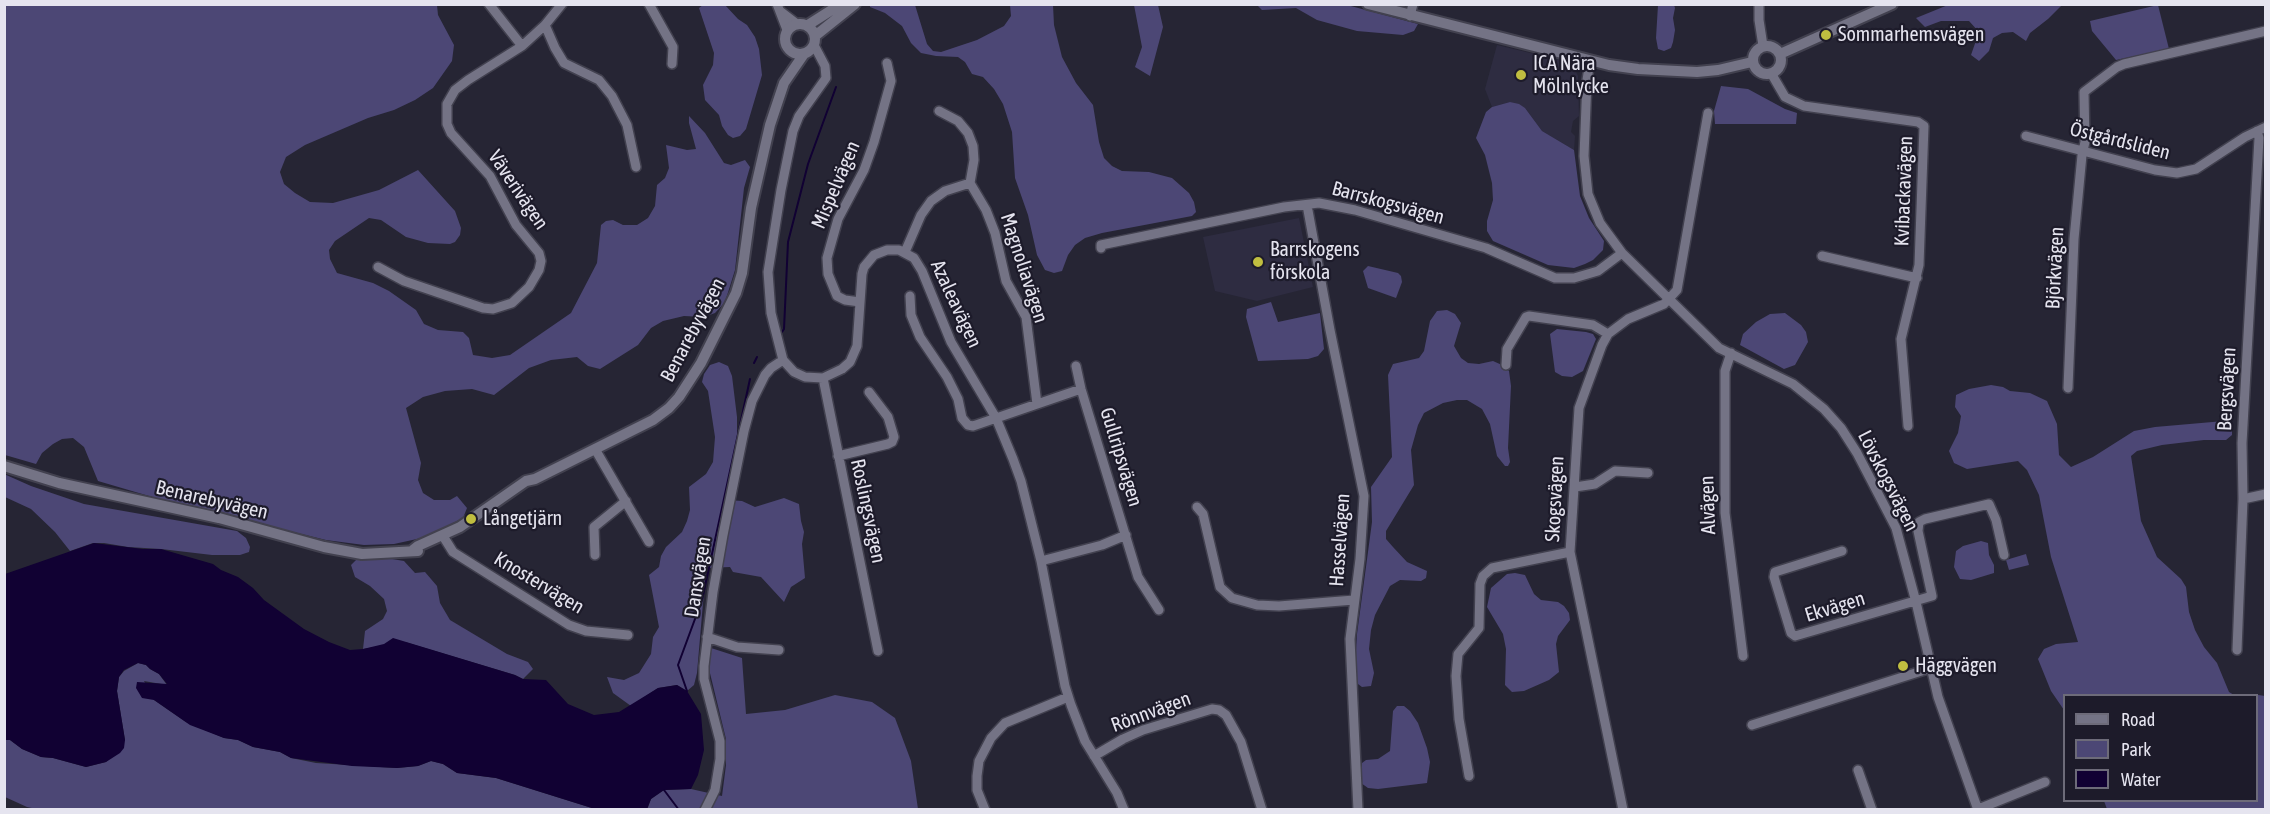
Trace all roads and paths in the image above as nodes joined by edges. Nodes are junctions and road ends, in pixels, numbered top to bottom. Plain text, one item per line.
1 (489, 4) edge
2 (562, 4) edge
3 (649, 4) edge
4 (842, 4) edge
5 (855, 4) edge
6 (1368, 4) edge
7 (1413, 4) edge
8 (1759, 4) edge
9 (1893, 4) edge
10 (779, 8) edge
11 (1410, 16) junction
12 (545, 25) junction
13 (797, 26) junction
14 (2265, 31) edge
15 (522, 46) junction
16 (1763, 46) junction
17 (810, 47) junction
18 (788, 48) junction
19 (1780, 54) junction
20 (1590, 61) junction
21 (1752, 62) junction
22 (887, 63) dead end
23 (672, 64) dead end
24 (1771, 73) junction
25 (784, 83) junction
26 (939, 111) dead end
27 (1708, 112) dead end
28 (2261, 129) edge
29 (2026, 136) dead end
30 (2083, 150) junction
31 (636, 167) dead end
32 (970, 183) junction
33 (1307, 205) junction
34 (1101, 248) dead end
35 (906, 252) junction
36 (1622, 253) junction
37 (1822, 256) dead end
38 (378, 267) dead end
39 (1917, 278) junction
40 (910, 296) dead end
41 (1669, 300) junction
42 (860, 302) junction
43 (1608, 333) junction
44 (1731, 354) junction
45 (783, 360) junction
46 (1506, 365) dead end
47 (1076, 366) dead end
48 (823, 378) junction
49 (2068, 388) dead end
50 (1080, 389) junction
51 (869, 392) dead end
52 (1037, 404) junction
53 (996, 418) junction
54 (1908, 426) dead end
55 (595, 449) junction
56 (838, 456) junction
57 (4, 466) edge
58 (1648, 473) dead end
59 (1575, 488) junction
60 (2265, 494) edge
61 (2243, 499) junction
62 (626, 501) junction
63 (1197, 507) dead end
64 (1126, 535) junction
65 (445, 538) junction
66 (649, 542) dead end
67 (1842, 551) dead end
68 (1570, 552) junction
69 (595, 555) dead end
70 (2004, 555) dead end
71 (1041, 561) junction
72 (1354, 600) junction
73 (1916, 602) junction
74 (1158, 610) dead end
75 (628, 635) dead end
76 (707, 636) junction
77 (779, 650) dead end
78 (2237, 650) dead end
79 (878, 651) dead end
80 (1743, 656) dead end
81 (1931, 668) junction
82 (1068, 697) junction
83 (1752, 725) dead end
84 (1094, 756) junction
85 (1858, 770) dead end
86 (1469, 776) dead end
87 (2046, 782) dead end
88 (1977, 809) edge
89 (705, 810) edge
90 (985, 810) edge
91 (1124, 810) edge
92 (1262, 810) edge
93 (1358, 810) edge
94 (1623, 810) edge
95 (1872, 810) edge

1 - 15 street
2 - 12 street, Väverivägen
3 - 23 street
4 - 13 street
5 - 17 street, Benarebyvägen
6 - 11 street
7 - 11 street
8 - 16 street
9 - 19 street
10 - 13 street
11 - 20 street
12 - 15 street, Väverivägen
12 - 31 street
13 - 17 street
13 - 18 street, Benarebyvägen
14 - 30 street, Björkvägen
15 - 38 street, Väverivägen
16 - 19 street
16 - 21 street
17 - 18 street
17 - 25 street, Benarebyvägen
17 - 45 street
18 - 25 street, Benarebyvägen
19 - 24 street
20 - 21 street
20 - 36 street, Lövskogsvägen
21 - 24 street
22 - 42 street, Mispelvägen
24 - 39 street, Kvibackavägen
25 - 55 street, Benarebyvägen
26 - 32 street
27 - 41 street
28 - 30 street, Östgårdsliden
28 - 61 street, Bergsvägen
29 - 30 street, Östgårdsliden
30 - 49 street, Björkvägen
32 - 35 street
32 - 52 street, Magnoliavägen
33 - 34 street, Barrskogsvägen
33 - 36 street, Barrskogsvägen
33 - 72 street, Hasselvägen
35 - 42 street, Azaleavägen
35 - 53 street, Azaleavägen
36 - 41 street, Lövskogsvägen
37 - 39 street
39 - 54 street, Kvibackavägen
40 - 53 street, Gullripsvägen
41 - 43 street
41 - 44 street, Lövskogsvägen
42 - 48 street, Azaleavägen
43 - 46 street
43 - 59 street, Skogsvägen
44 - 73 street, Lövskogsvägen
44 - 80 street, Alvägen
45 - 48 street
45 - 76 street, Dansvägen
47 - 50 street, Gullripsvägen
48 - 56 street, Roslingsvägen
50 - 52 street, Gullripsvägen
50 - 64 street, Gullripsvägen
51 - 56 street
52 - 53 street, Gullripsvägen
53 - 71 street, Azaleavägen
55 - 62 street
55 - 65 street, Benarebyvägen
56 - 79 street, Roslingsvägen
57 - 65 street, Benarebyvägen
58 - 59 street
59 - 68 street, Skogsvägen
60 - 61 street
61 - 78 street, Bergsvägen
62 - 66 street
62 - 69 street
63 - 72 street
64 - 71 street, Gullripsvägen
64 - 74 street, Gullripsvägen
65 - 75 street, Knostervägen
67 - 73 street, Ekvägen
68 - 86 street
68 - 94 street, Skogsvägen
70 - 73 street
71 - 82 street, Azaleavägen
72 - 93 street, Hasselvägen
73 - 81 street, Lövskogsvägen
76 - 77 street
76 - 89 street, Dansvägen
81 - 83 street
81 - 88 street, Lövskogsvägen
82 - 84 street, Azaleavägen
82 - 90 street
84 - 91 street, Azaleavägen
84 - 92 street, Rönnvägen
85 - 95 street
87 - 88 street, Lövskogsvägen

